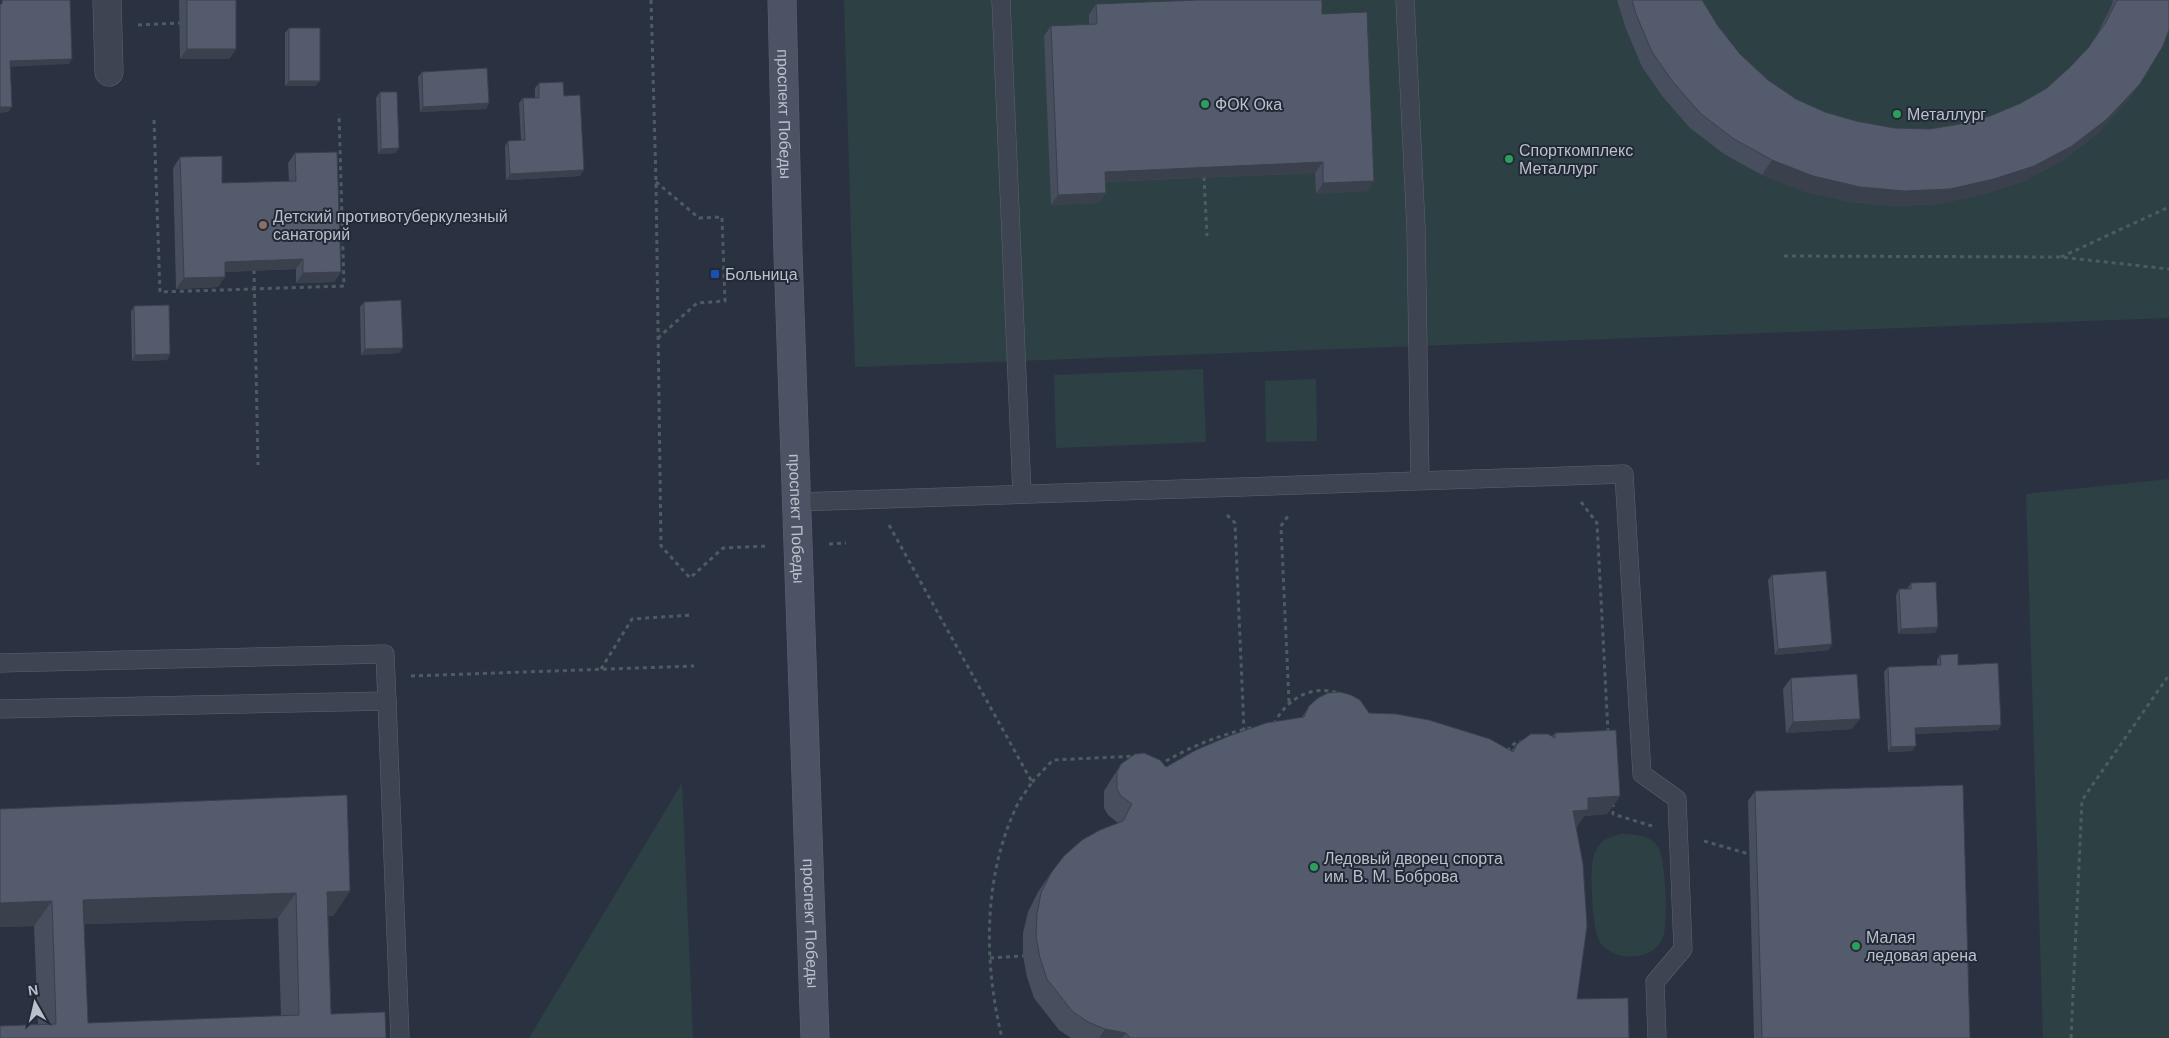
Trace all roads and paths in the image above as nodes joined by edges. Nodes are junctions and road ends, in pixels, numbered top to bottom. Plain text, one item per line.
1 (651, 0) edge
2 (782, 0) edge
3 (1001, 0) edge
4 (1405, 0) edge
5 (107, 13) edge
6 (180, 23) dead end
7 (109, 72) dead end
8 (340, 114) dead end
9 (154, 120) dead end
10 (1204, 177) edge
11 (656, 182) junction
12 (2169, 207) edge
13 (1208, 236) dead end
14 (1784, 256) dead end
15 (2060, 258) junction
16 (2169, 269) edge
17 (254, 270) edge
18 (254, 288) junction
19 (657, 338) junction
20 (258, 465) dead end
21 (1420, 480) junction
22 (1022, 494) junction
23 (796, 502) junction
24 (1571, 502) dead end
25 (1294, 508) dead end
26 (1222, 509) dead end
27 (881, 525) dead end
28 (890, 525) junction
29 (899, 525) dead end
30 (846, 543) dead end
31 (798, 546) junction
32 (692, 615) dead end
33 (0, 663) edge
34 (694, 666) dead end
35 (601, 669) junction
36 (2169, 675) edge
37 (386, 677) junction
38 (1347, 696) edge
39 (387, 701) junction
40 (1289, 702) junction
41 (0, 709) edge
42 (1266, 725) edge
43 (1259, 727) edge
44 (1244, 730) junction
45 (1608, 740) edge
46 (1526, 742) edge
47 (1139, 756) edge
48 (1500, 756) edge
49 (1156, 767) edge
50 (1032, 782) junction
51 (1612, 796) edge
52 (1678, 834) junction
53 (1749, 854) dead end
54 (1022, 956) dead end
55 (990, 958) junction
56 (400, 1038) edge
57 (815, 1038) edge
58 (1002, 1038) edge
59 (1657, 1038) edge
60 (2071, 1038) edge

1 - 11 path
2 - 23 main road, проспект Победы
3 - 22 lane
4 - 21 lane
5 - 6 path
5 - 7 street
8 - 18 path
9 - 18 path
10 - 13 path
11 - 19 path
11 - 19 path
12 - 15 path
14 - 15 path
15 - 16 path
17 - 18 path
18 - 20 path
19 - 31 path
21 - 22 lane
21 - 52 lane
22 - 23 lane
23 - 31 main road, проспект Победы
24 - 45 path
25 - 40 path
26 - 44 path
27 - 28 path
28 - 29 path
28 - 50 path
30 - 31 path
31 - 57 main road, проспект Победы
32 - 35 path
33 - 37 lane
34 - 35 path
35 - 37 path
36 - 60 path
37 - 39 lane
38 - 40 path
39 - 41 lane
39 - 56 lane
40 - 42 path
43 - 44 path
44 - 49 path
46 - 48 path
47 - 50 path
50 - 55 path
51 - 52 path
52 - 53 path
52 - 59 lane
54 - 55 path
55 - 58 path

